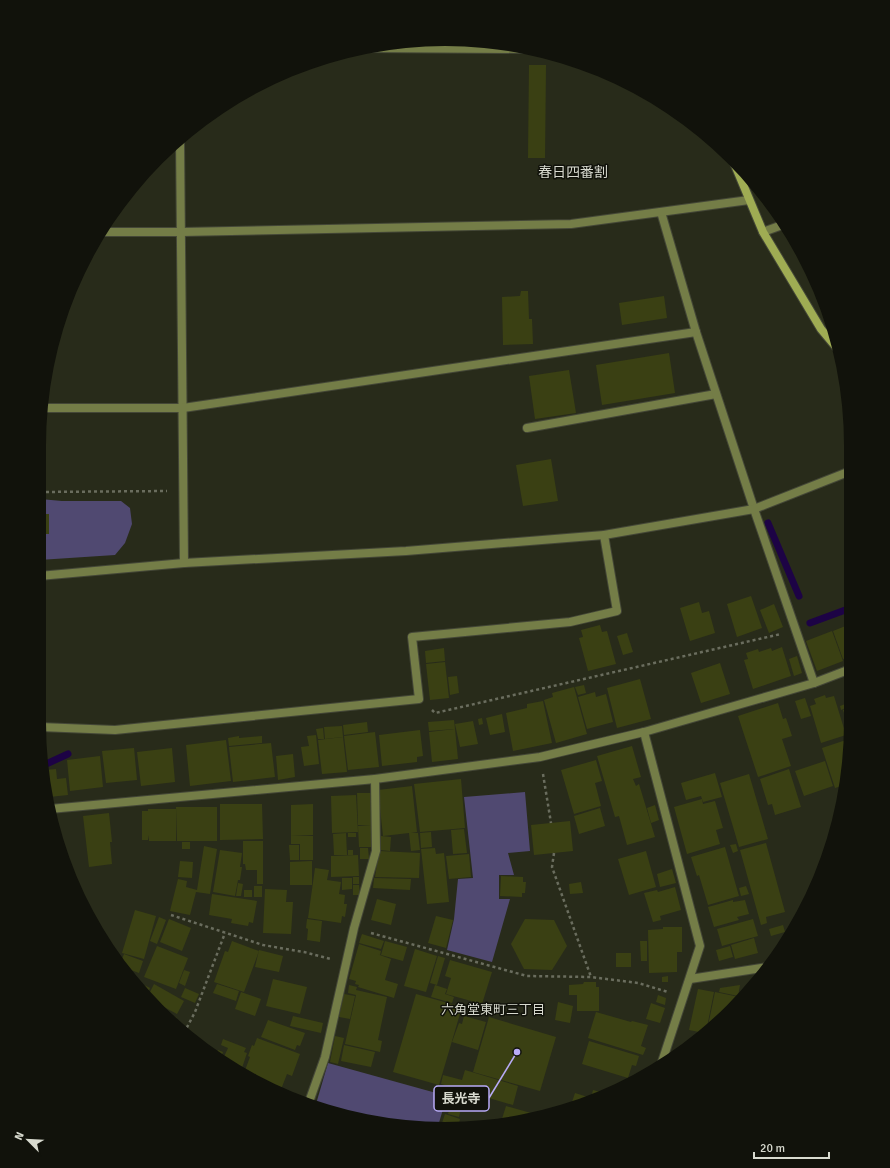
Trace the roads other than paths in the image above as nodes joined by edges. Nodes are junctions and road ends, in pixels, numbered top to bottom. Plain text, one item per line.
1 (403, 48) edge
2 (494, 49) edge
3 (180, 147) edge
4 (739, 176) edge
5 (749, 200) junction
6 (661, 212) junction
7 (779, 226) edge
8 (107, 232) edge
9 (181, 232) junction
10 (763, 232) junction
11 (696, 332) junction
12 (829, 339) edge
13 (716, 394) junction
14 (48, 408) edge
15 (183, 408) junction
16 (527, 428) dead end
17 (844, 474) edge
18 (754, 510) junction
19 (604, 535) junction
20 (184, 563) junction
21 (46, 575) edge
22 (844, 672) edge
23 (814, 683) junction
24 (46, 727) edge
25 (644, 732) junction
26 (375, 779) junction
27 (56, 808) edge
28 (760, 968) edge
29 (690, 979) junction
30 (664, 1057) edge
31 (310, 1099) edge

1 - 2 street
3 - 9 street
4 - 5 street
5 - 6 street
5 - 10 street
6 - 9 street
6 - 11 street
7 - 10 street
8 - 9 street
9 - 15 street
10 - 12 street
11 - 13 street
11 - 15 street
13 - 16 street
13 - 18 street
14 - 15 street
15 - 20 street
17 - 18 street
18 - 19 street
18 - 23 street
19 - 20 street
19 - 24 street
20 - 21 street
22 - 23 street
23 - 25 street
25 - 26 street
25 - 29 street
26 - 27 street
26 - 31 street
28 - 29 street
29 - 30 street

